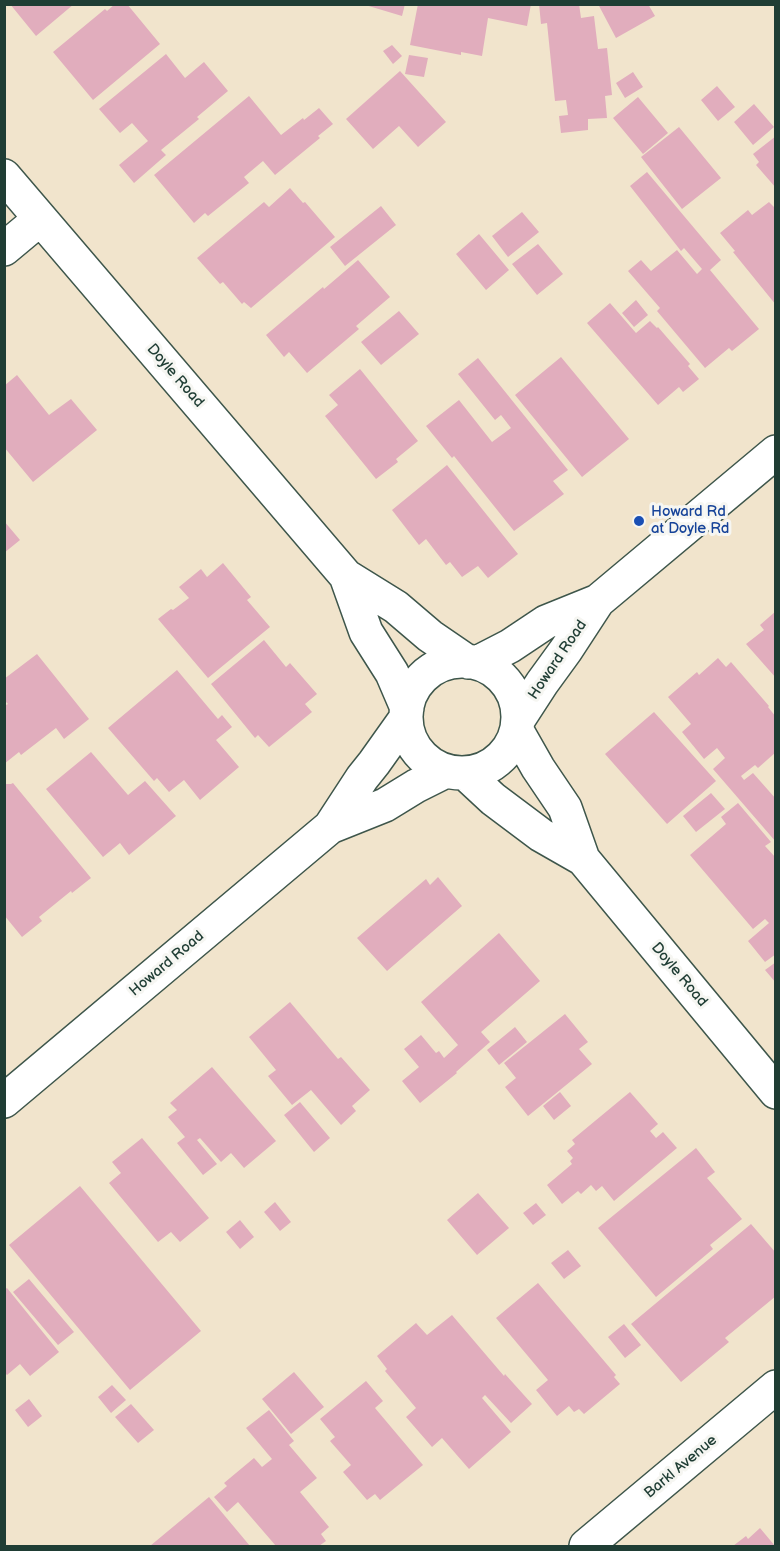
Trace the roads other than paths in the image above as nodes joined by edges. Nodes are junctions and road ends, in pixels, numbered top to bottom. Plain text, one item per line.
1 (4, 176) edge
2 (40, 219) junction
3 (4, 249) edge
4 (776, 452) edge
5 (346, 576) junction
6 (598, 600) junction
7 (472, 662) junction
8 (406, 713) junction
9 (518, 726) junction
10 (455, 772) junction
11 (330, 827) junction
12 (583, 859) junction
13 (776, 1092) edge
14 (4, 1101) edge
15 (776, 1387) edge
16 (586, 1546) edge

1 - 2 street, Doyle Road
2 - 3 street
2 - 5 street, Doyle Road
4 - 6 street, Howard Road
5 - 7 street, Doyle Road
5 - 8 street, Doyle Road
6 - 7 street, Howard Road
6 - 9 street, Howard Road
7 - 8 street
7 - 9 street
8 - 10 street
8 - 11 street, Howard Road
9 - 10 street
9 - 12 street, Doyle Road
10 - 11 street, Howard Road
10 - 12 street, Doyle Road
11 - 14 street, Howard Road
12 - 13 street, Doyle Road
15 - 16 street, Barkl Avenue

